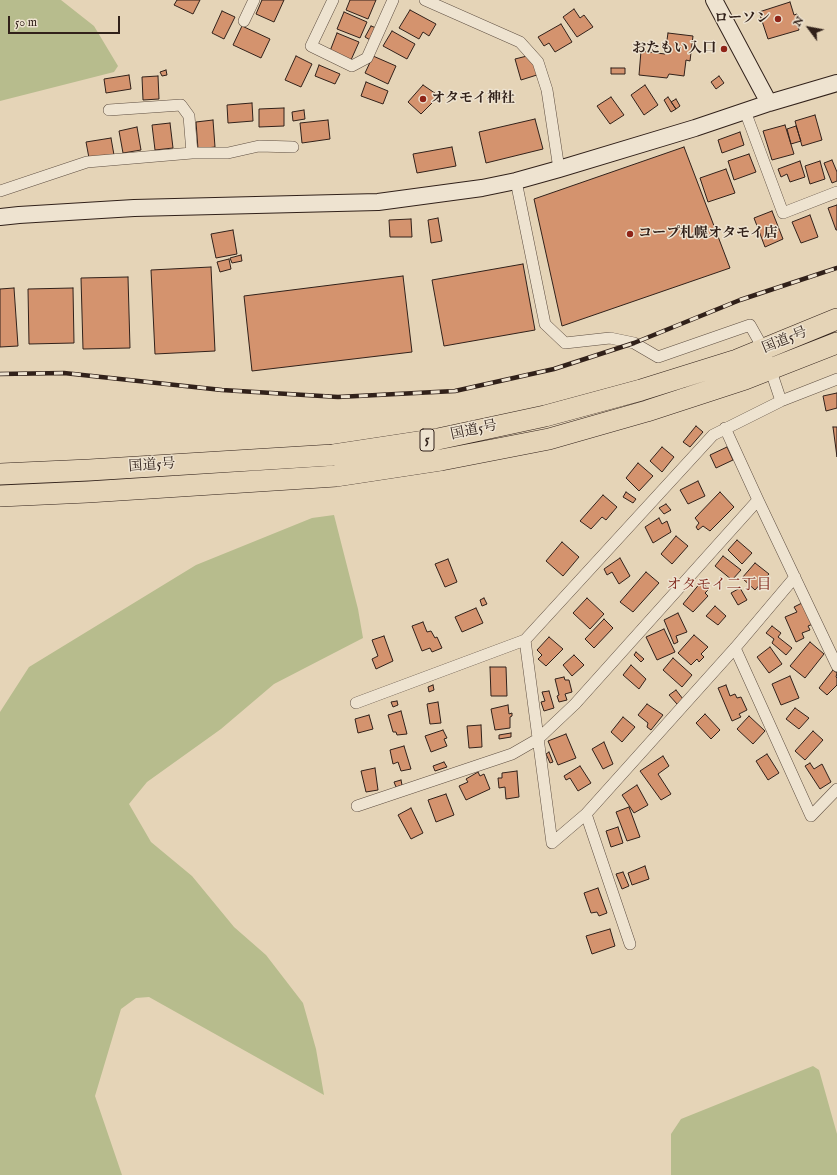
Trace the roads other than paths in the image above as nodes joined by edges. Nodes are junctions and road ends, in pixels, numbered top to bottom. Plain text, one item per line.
1 (254, 0) edge
2 (333, 0) edge
3 (393, 0) edge
4 (425, 0) edge
5 (720, 2) edge
6 (244, 21) dead end
7 (837, 83) edge
8 (769, 103) junction
9 (109, 110) dead end
10 (745, 111) junction
11 (293, 147) dead end
12 (192, 153) junction
13 (559, 169) junction
14 (516, 181) junction
15 (0, 191) edge
16 (837, 192) edge
17 (0, 218) edge
18 (837, 319) edge
19 (837, 343) edge
20 (767, 359) junction
21 (837, 379) edge
22 (781, 401) junction
23 (725, 428) junction
24 (0, 474) edge
25 (0, 496) edge
26 (758, 500) junction
27 (795, 577) junction
28 (525, 640) junction
29 (735, 648) junction
30 (837, 666) edge
31 (356, 703) dead end
32 (538, 740) junction
33 (837, 790) edge
34 (357, 806) dead end
35 (586, 814) junction
36 (630, 944) dead end

1 - 6 street
2 - 3 street
4 - 13 street
5 - 8 street
7 - 8 street
8 - 10 street
9 - 12 street
10 - 13 street
10 - 16 street
11 - 12 street
12 - 15 street
13 - 14 street
14 - 17 street
14 - 20 street
18 - 20 highway, 国道5号 / 5
19 - 20 highway, 国道5号 / 5
20 - 22 street
20 - 24 highway, 国道5号 / 5
20 - 25 highway, 国道5号 / 5
21 - 22 street
22 - 23 street
23 - 26 street
23 - 28 street
26 - 27 street
26 - 32 street
27 - 29 street
27 - 30 street
28 - 31 street
28 - 32 street
29 - 33 street
29 - 35 street
32 - 34 street
32 - 35 street
35 - 36 street

